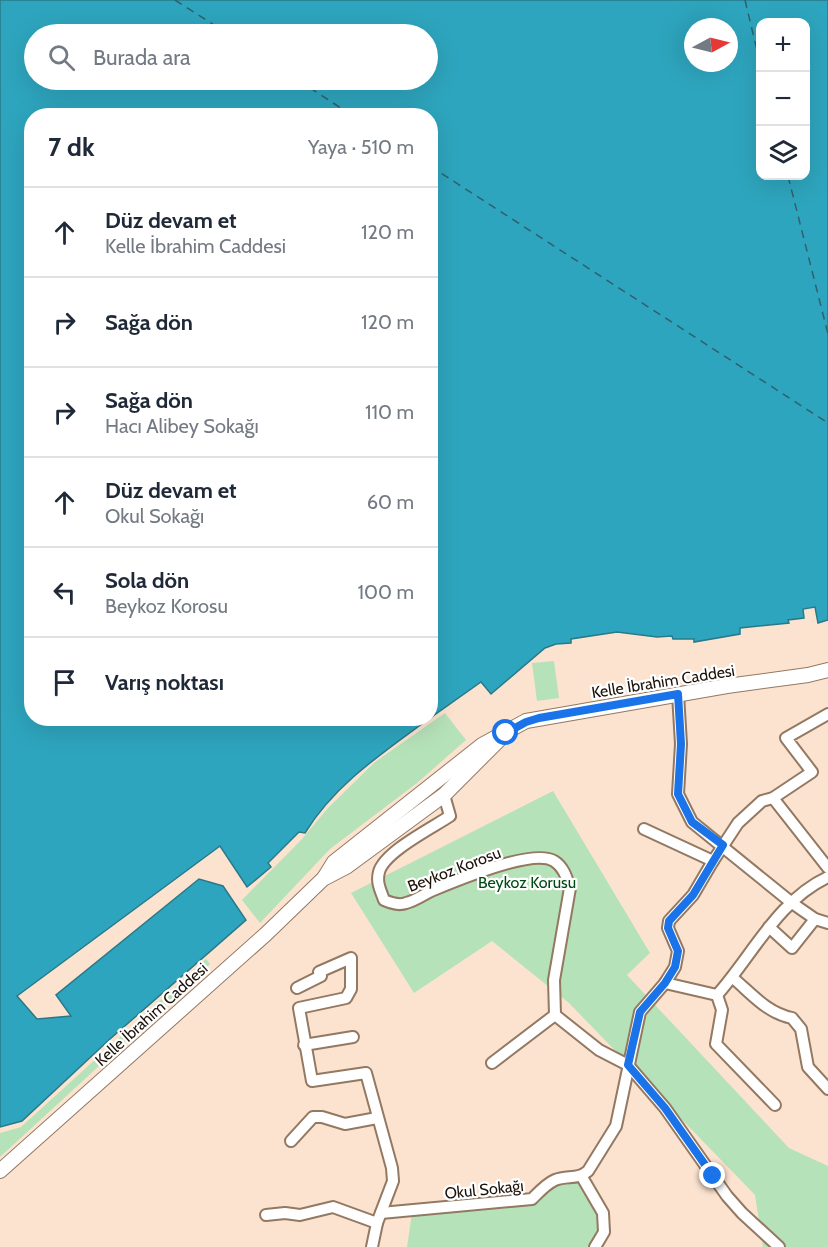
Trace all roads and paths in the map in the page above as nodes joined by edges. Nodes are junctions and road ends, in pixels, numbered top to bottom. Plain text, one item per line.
1 (828, 670) edge
2 (678, 694) junction
3 (828, 714) edge
4 (506, 733) junction
5 (444, 795) junction
6 (773, 798) junction
7 (644, 829) dead end
8 (723, 845) junction
9 (712, 861) junction
10 (828, 868) edge
11 (828, 877) edge
12 (323, 879) junction
13 (792, 903) junction
14 (815, 919) junction
15 (828, 923) edge
16 (768, 927) junction
17 (733, 978) junction
18 (665, 983) junction
19 (297, 988) dead end
20 (717, 995) junction
21 (555, 1015) junction
22 (353, 1037) dead end
23 (304, 1045) junction
24 (492, 1063) dead end
25 (628, 1065) junction
26 (828, 1089) edge
27 (775, 1105) dead end
28 (377, 1118) junction
29 (291, 1142) dead end
30 (0, 1171) edge
31 (582, 1177) junction
32 (266, 1215) dead end
33 (379, 1218) junction
34 (372, 1247) edge
35 (595, 1247) edge
36 (779, 1247) edge

1 - 2 main road, Kelle İbrahim Caddesi
2 - 4 main road, Kelle İbrahim Caddesi
2 - 8 street
3 - 6 street
4 - 5 main road, Kelle İbrahim Caddesi
4 - 12 main road, Kelle İbrahim Caddesi
5 - 12 main road, Kelle İbrahim Caddesi
5 - 21 street, Beykoz Korosu
6 - 8 street
6 - 10 street
7 - 9 street
8 - 9 street
8 - 13 street
9 - 18 street
11 - 13 street
12 - 30 main road, Kelle İbrahim Caddesi
13 - 14 street
13 - 16 street
14 - 15 street
14 - 16 street
16 - 17 street
17 - 20 street
17 - 26 street
18 - 20 street
18 - 25 street
19 - 23 street
20 - 27 street
21 - 24 street
21 - 25 street
22 - 23 street
23 - 28 street
25 - 31 street
25 - 36 street
28 - 29 street
28 - 33 street
31 - 33 street, Okul Sokağı
31 - 35 street
32 - 33 street
33 - 34 street

